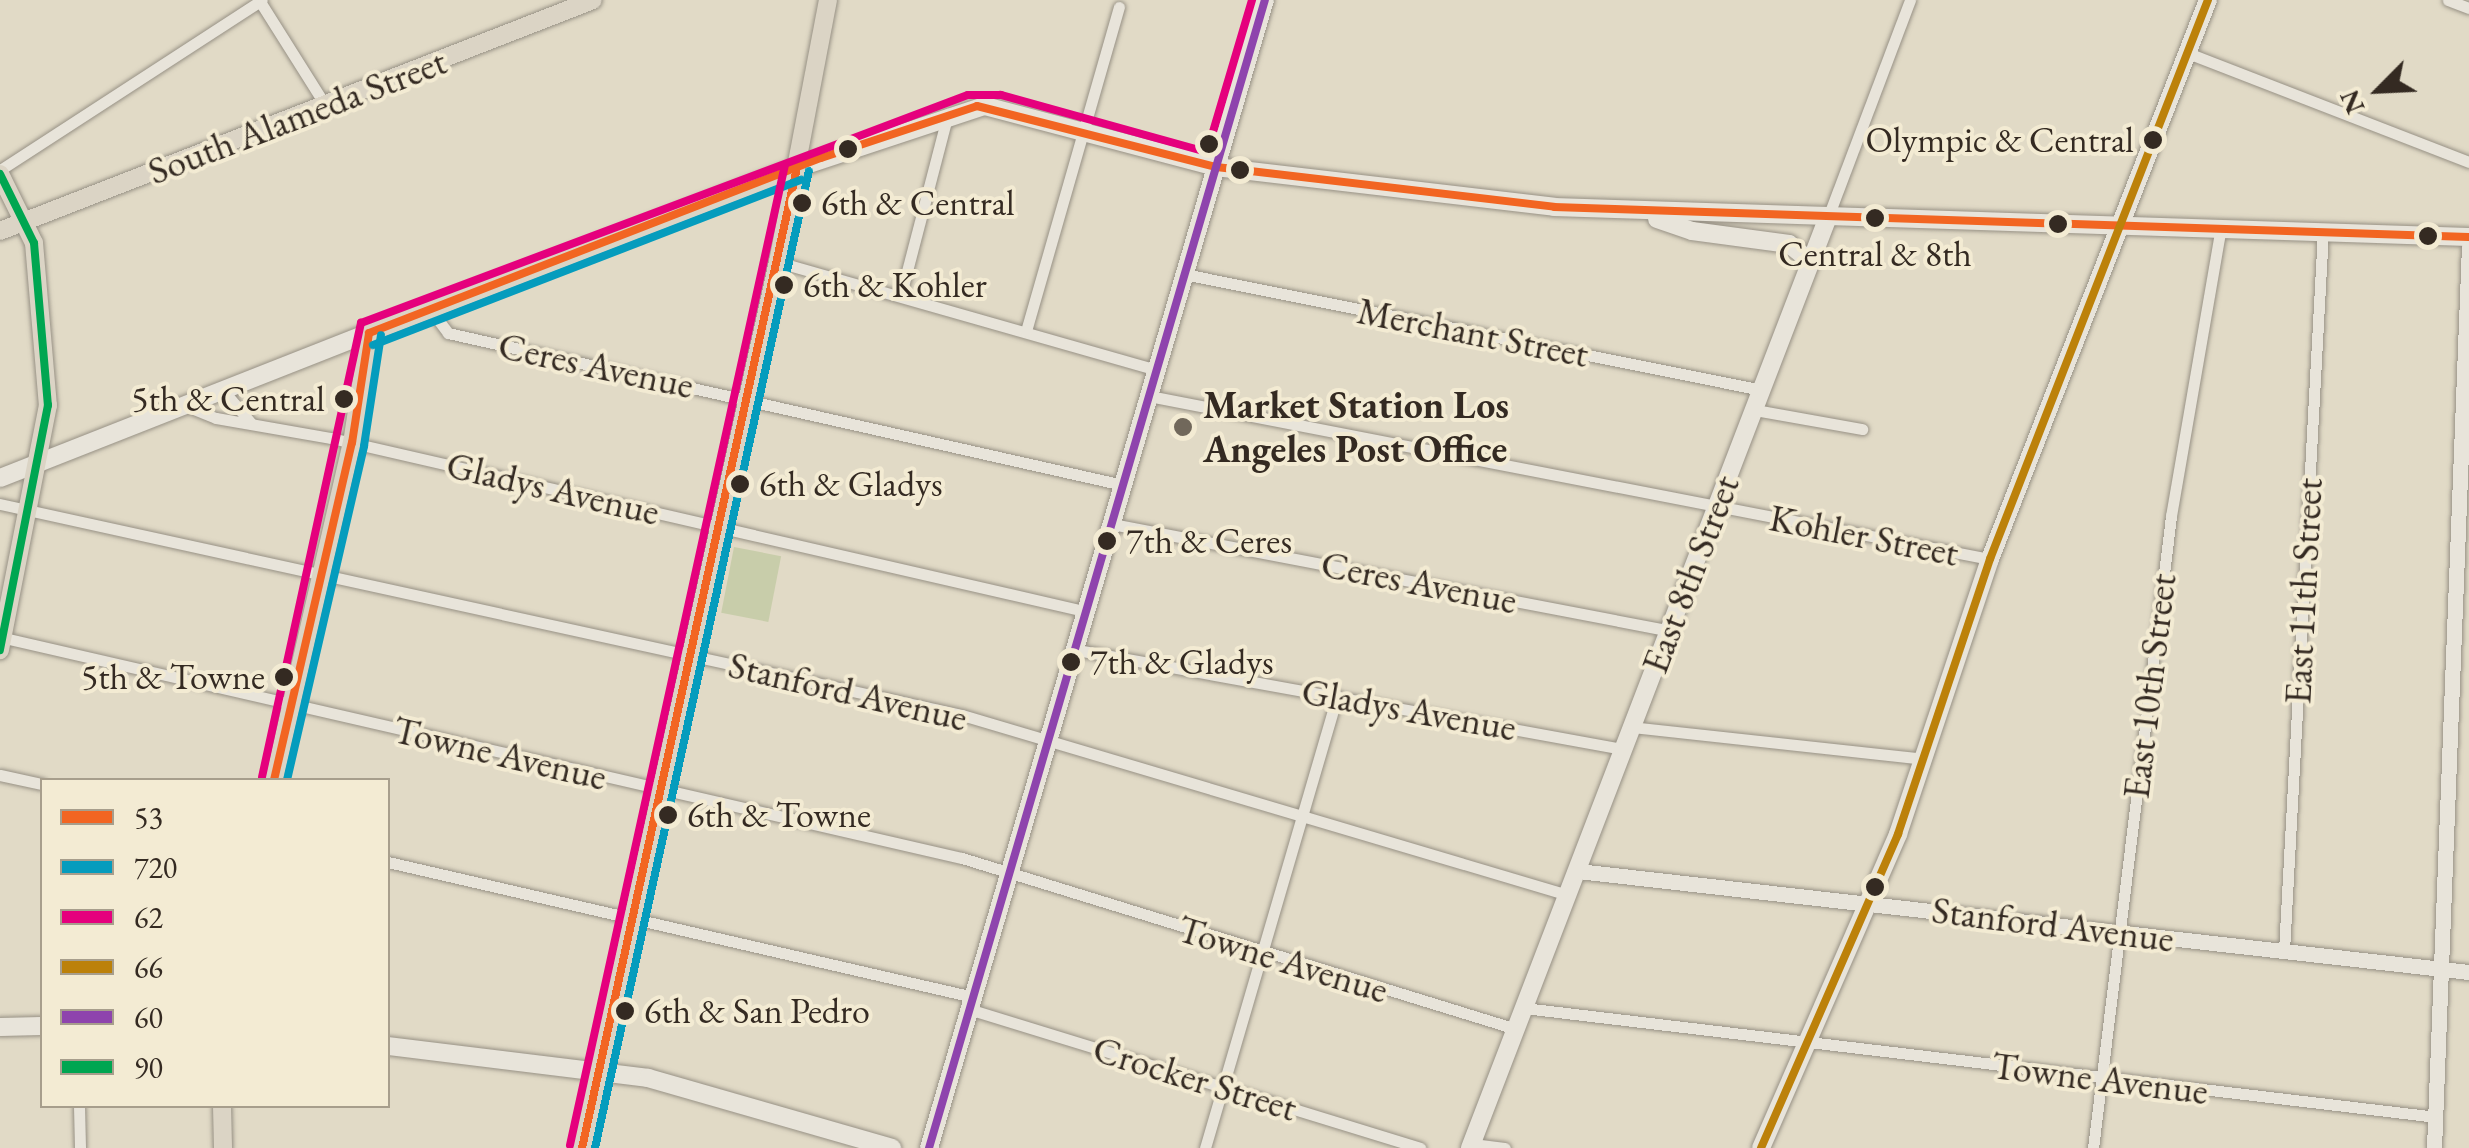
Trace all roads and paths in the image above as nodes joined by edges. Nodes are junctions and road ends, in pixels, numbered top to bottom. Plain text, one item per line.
1 (261, 0) edge
2 (593, 0) edge
3 (828, 0) edge
4 (1265, 0) edge
5 (1910, 0) edge
6 (2208, 0) edge
7 (2448, 0) edge
8 (566, 5) edge
9 (1119, 7) dead end
10 (2469, 8) edge
11 (2188, 53) junction
12 (325, 105) junction
13 (948, 114) junction
14 (1087, 130) junction
15 (2469, 162) edge
16 (1216, 166) junction
17 (797, 168) junction
18 (0, 172) edge
19 (1643, 214) junction
20 (1828, 218) junction
21 (26, 221) junction
22 (2120, 223) junction
23 (2221, 227) junction
24 (0, 231) edge
25 (2323, 231) junction
26 (2469, 237) edge
27 (2469, 246) edge
28 (778, 262) junction
29 (1811, 262) junction
30 (1184, 274) junction
31 (901, 294) junction
32 (430, 309) junction
33 (1026, 331) junction
34 (369, 333) junction
35 (1156, 370) junction
36 (222, 390) junction
37 (1762, 390) junction
38 (1150, 396) junction
39 (748, 398) junction
40 (182, 405) junction
41 (1755, 410) junction
42 (251, 422) junction
43 (1862, 429) dead end
44 (352, 442) junction
45 (41, 462) junction
46 (0, 478) edge
47 (1123, 484) junction
48 (0, 504) edge
49 (1716, 506) junction
50 (31, 510) junction
51 (1112, 524) junction
52 (720, 526) junction
53 (1990, 559) junction
54 (323, 570) junction
55 (1088, 612) junction
56 (1666, 630) junction
57 (2462, 633) edge
58 (1, 642) edge
59 (1077, 650) junction
60 (693, 656) junction
61 (1337, 696) junction
62 (292, 704) junction
63 (1632, 727) junction
64 (1050, 738) junction
65 (1622, 750) junction
66 (1924, 759) junction
67 (0, 776) edge
68 (274, 778) edge
69 (40, 784) edge
70 (660, 790) junction
71 (1303, 815) junction
72 (390, 862) edge
73 (1578, 871) junction
74 (1011, 872) junction
75 (1568, 895) junction
76 (1867, 904) junction
77 (630, 918) junction
78 (2117, 932) junction
79 (2284, 951) junction
80 (1262, 954) junction
81 (2444, 969) junction
82 (2469, 972) edge
83 (971, 1003) junction
84 (1524, 1008) junction
85 (40, 1026) edge
86 (0, 1027) edge
87 (1516, 1028) junction
88 (1808, 1043) junction
89 (390, 1046) edge
90 (599, 1070) junction
91 (2099, 1079) junction
92 (1226, 1087) junction
93 (79, 1108) edge
94 (222, 1108) edge
95 (2437, 1117) junction
96 (1471, 1146) edge
97 (80, 1148) edge
98 (223, 1148) edge
99 (582, 1148) edge
100 (892, 1148) edge
101 (929, 1148) edge
102 (1205, 1148) edge
103 (1420, 1148) edge
104 (1505, 1148) edge
105 (1761, 1148) edge
106 (2093, 1148) edge
107 (2434, 1148) edge

1 - 12 street
1 - 18 street
2 - 8 main road, South Alameda Street
3 - 17 main road
4 - 16 main road
5 - 20 street, East 8th Street
6 - 11 main road
7 - 10 street
8 - 12 main road, South Alameda Street
9 - 14 street
11 - 15 street
11 - 22 main road
12 - 21 main road, South Alameda Street
13 - 14 main road
13 - 17 main road
13 - 31 street
14 - 16 main road
14 - 33 street
16 - 19 main road
16 - 30 main road
17 - 28 main road
17 - 32 main road
18 - 21 main road
19 - 20 main road
19 - 29 main road
20 - 22 main road
20 - 29 main road, East 8th Street
21 - 24 main road, South Alameda Street
21 - 45 main road
22 - 23 main road
22 - 53 main road
23 - 25 main road
23 - 78 street, East 10th Street
25 - 26 main road
25 - 79 street, East 11th Street
27 - 57 street
28 - 31 street
28 - 39 main road
29 - 37 main road, East 8th Street
30 - 35 main road
30 - 37 street, Merchant Street
31 - 33 street
32 - 34 main road
32 - 39 street, Ceres Avenue
33 - 35 street
34 - 36 main road
34 - 44 main road
35 - 38 main road
36 - 40 main road
36 - 42 street
37 - 41 main road, East 8th Street
38 - 47 main road
38 - 49 street, Kohler Street
39 - 47 street, Ceres Avenue
39 - 52 main road
40 - 42 street, Gladys Avenue
40 - 45 main road
41 - 43 street
41 - 49 main road, East 8th Street
42 - 44 street, Gladys Avenue
44 - 52 street, Gladys Avenue
44 - 54 main road
45 - 46 main road
45 - 50 main road
47 - 51 main road
48 - 50 street, Stanford Avenue
49 - 53 street, Kohler Street
49 - 56 main road, East 8th Street
50 - 54 street, Stanford Avenue
50 - 58 main road
51 - 55 main road
51 - 56 street, Ceres Avenue
52 - 55 street, Gladys Avenue
52 - 60 main road
53 - 66 main road
54 - 60 street, Stanford Avenue
54 - 62 main road
55 - 59 main road
56 - 63 main road, East 8th Street
57 - 81 street
58 - 62 street, Towne Avenue
59 - 61 street, Gladys Avenue
59 - 64 main road
60 - 64 street, Stanford Avenue
60 - 70 main road
61 - 65 street, Gladys Avenue
61 - 71 street
62 - 68 main road
62 - 70 street, Towne Avenue
63 - 65 main road, East 8th Street
63 - 66 street
64 - 71 street, Stanford Avenue
64 - 74 main road
65 - 73 main road, East 8th Street
66 - 76 main road
67 - 69 street
70 - 74 street, Towne Avenue
70 - 77 main road
71 - 75 street, Stanford Avenue
71 - 80 street
72 - 77 street, Crocker Street
73 - 75 main road, East 8th Street
73 - 76 street, Stanford Avenue
74 - 80 street, Towne Avenue
74 - 83 main road
75 - 84 main road, East 8th Street
76 - 78 street, Stanford Avenue
76 - 88 main road
77 - 83 street, Crocker Street
77 - 90 main road
78 - 79 street, Stanford Avenue
78 - 91 street, East 10th Street
79 - 81 street, Stanford Avenue
80 - 87 street, Towne Avenue
80 - 92 street
81 - 82 street, Stanford Avenue
81 - 95 street
83 - 92 street, Crocker Street
83 - 101 main road
84 - 87 main road, East 8th Street
84 - 88 street, Towne Avenue
85 - 86 main road
87 - 96 main road, East 8th Street
88 - 91 street, Towne Avenue
88 - 105 main road
89 - 90 main road
90 - 99 main road
90 - 100 main road
91 - 95 street, Towne Avenue
91 - 106 street, East 10th Street
92 - 102 street
92 - 103 street, Crocker Street
93 - 97 street
94 - 98 main road
95 - 107 street
96 - 104 street

